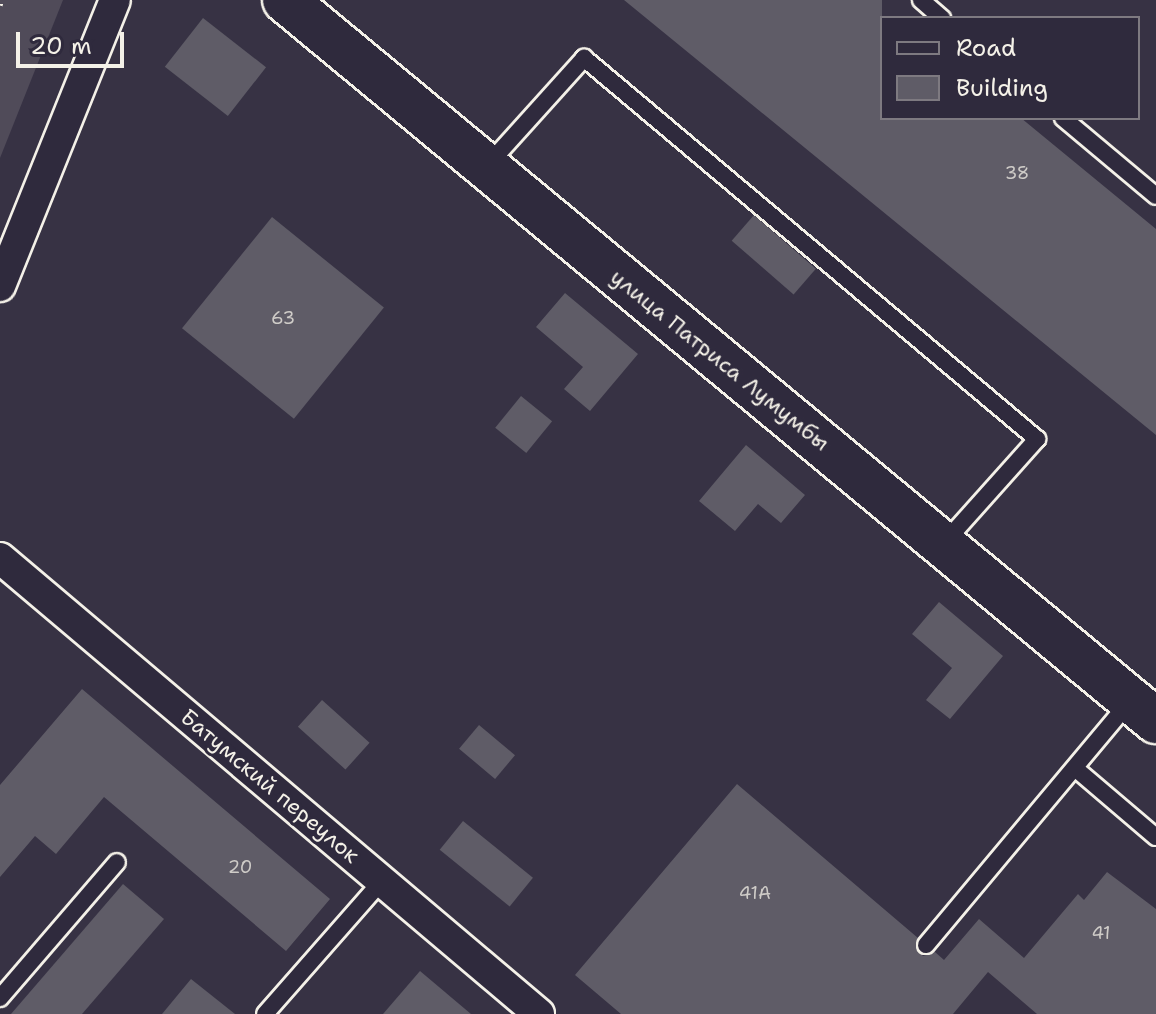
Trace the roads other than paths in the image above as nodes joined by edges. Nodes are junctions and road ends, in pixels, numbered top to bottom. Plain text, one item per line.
1 (115, 0) edge
2 (285, 0) edge
3 (921, 0) edge
4 (940, 16) edge
5 (1065, 120) edge
6 (485, 168) junction
7 (1156, 196) edge
8 (0, 286) edge
9 (944, 543) junction
10 (0, 558) edge
11 (1144, 710) edge
12 (1076, 769) junction
13 (1156, 837) edge
14 (117, 862) dead end
15 (382, 881) junction
16 (926, 945) dead end
17 (0, 998) edge
18 (265, 1014) edge
19 (539, 1014) edge

1 - 8 street
2 - 6 street, улица Патриса Лумумбы
3 - 4 lane
5 - 7 lane
6 - 9 street, улица Патриса Лумумбы
6 - 9 lane
9 - 11 street, улица Патриса Лумумбы
10 - 15 street, Батумский переулок
11 - 12 lane
12 - 13 lane
12 - 16 lane
14 - 17 lane
15 - 18 lane
15 - 19 street, Батумский переулок

